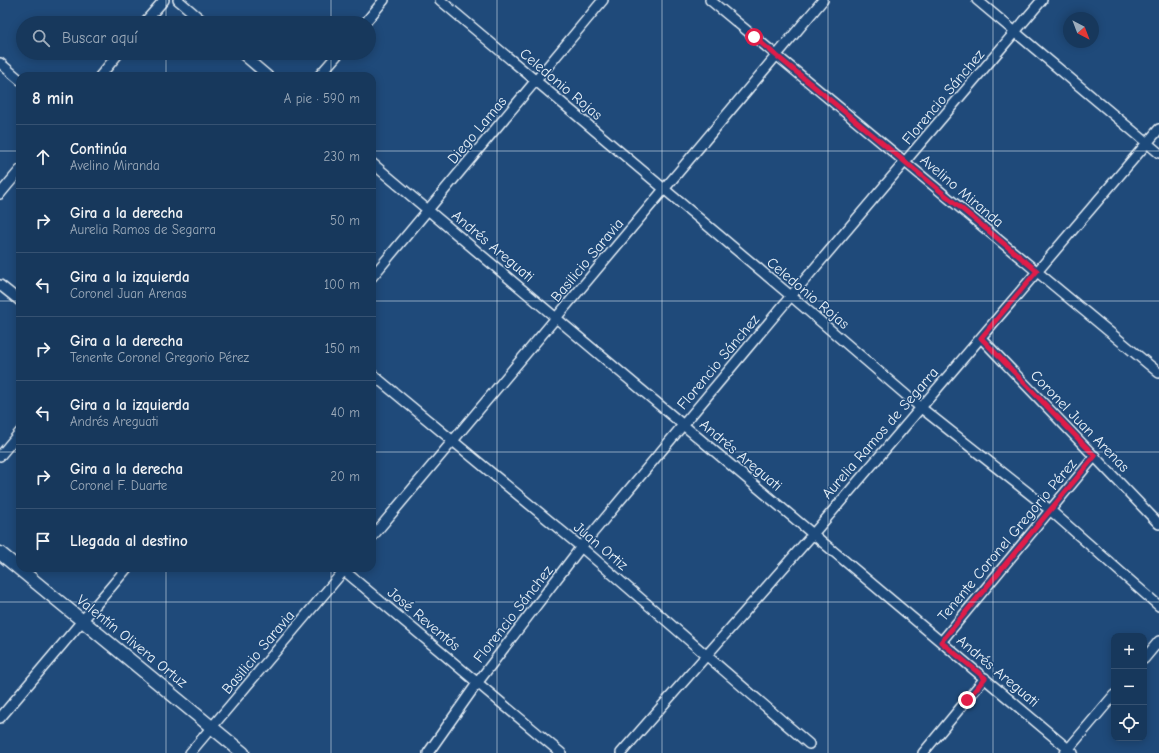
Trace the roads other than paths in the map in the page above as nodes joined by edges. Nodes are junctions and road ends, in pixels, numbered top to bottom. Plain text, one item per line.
1 (164, 0) edge
2 (178, 0) edge
3 (384, 0) edge
4 (440, 0) edge
5 (603, 0) edge
6 (710, 0) edge
7 (823, 0) edge
8 (977, 0) edge
9 (1042, 0) edge
10 (150, 16) edge
11 (197, 16) edge
12 (371, 16) edge
13 (1015, 32) junction
14 (776, 56) junction
15 (113, 60) edge
16 (249, 60) edge
17 (333, 60) edge
18 (0, 63) edge
19 (103, 72) edge
20 (263, 72) edge
21 (322, 72) edge
22 (16, 77) edge
23 (536, 81) junction
24 (1159, 129) edge
25 (1147, 143) junction
26 (1159, 153) edge
27 (906, 162) junction
28 (376, 166) edge
29 (16, 175) edge
30 (664, 190) junction
31 (0, 194) edge
32 (428, 211) junction
33 (1037, 271) junction
34 (376, 272) edge
35 (0, 284) edge
36 (791, 296) junction
37 (16, 298) edge
38 (556, 318) junction
39 (981, 338) junction
40 (1159, 373) edge
41 (376, 377) edge
42 (920, 407) junction
43 (684, 425) junction
44 (16, 437) edge
45 (453, 441) junction
46 (0, 456) edge
47 (1095, 456) junction
48 (1050, 510) junction
49 (1159, 524) edge
50 (376, 532) edge
51 (813, 534) junction
52 (581, 547) junction
53 (0, 553) edge
54 (16, 566) edge
55 (23, 572) edge
56 (124, 572) edge
57 (341, 572) edge
58 (348, 572) edge
59 (1159, 606) edge
60 (82, 621) junction
61 (1159, 641) edge
62 (941, 642) junction
63 (706, 655) junction
64 (1147, 655) edge
65 (985, 678) junction
66 (478, 682) junction
67 (1111, 699) edge
68 (0, 718) edge
69 (212, 727) junction
70 (809, 744) dead end
71 (1069, 752) edge
72 (190, 753) edge
73 (244, 753) edge
74 (428, 753) edge
75 (561, 753) edge
76 (621, 753) edge
77 (923, 753) edge

1 - 10 street
2 - 11 street
3 - 12 street
4 - 23 street, Celedonio Rojas
5 - 23 street, Diego Lamas
6 - 14 street, Avelino Miranda
7 - 14 street, Basilicio Saravia
8 - 13 street
9 - 13 street, Florencio Sánchez
13 - 25 street
13 - 27 street, Florencio Sánchez
14 - 27 street, Avelino Miranda
14 - 30 street, Basilicio Saravia
15 - 19 street
16 - 20 street
17 - 21 street
18 - 22 street
23 - 30 street, Celedonio Rojas
23 - 32 street, Diego Lamas
24 - 25 street, Aurelia Ramos de Segarra
25 - 26 street
25 - 33 street, Aurelia Ramos de Segarra
27 - 33 street, Avelino Miranda
27 - 36 street, Florencio Sánchez
28 - 32 street, Andrés Areguati
29 - 31 street
30 - 36 street, Celedonio Rojas
30 - 38 street, Basilicio Saravia
32 - 34 street, Diego Lamas
32 - 38 street, Andrés Areguati
33 - 39 street, Aurelia Ramos de Segarra
33 - 40 street, Avelino Miranda
35 - 37 street
36 - 42 street, Celedonio Rojas
36 - 43 street, Florencio Sánchez
38 - 43 street, Andrés Areguati
38 - 45 street, Basilicio Saravia
39 - 42 street, Aurelia Ramos de Segarra
39 - 47 street, Coronel Juan Arenas
41 - 45 street, Juan Ortiz
42 - 48 street, Celedonio Rojas
42 - 51 street, Aurelia Ramos de Segarra
43 - 51 street, Andrés Areguati
43 - 52 street, Florencio Sánchez
44 - 46 street
45 - 50 street, Basilicio Saravia
45 - 52 street, Juan Ortiz
47 - 48 street, Tenente Coronel Gregorio Pérez
47 - 49 street, Coronel Juan Arenas
48 - 59 street, Celedonio Rojas
48 - 62 street, Tenente Coronel Gregorio Pérez
51 - 62 street, Andrés Areguati
51 - 63 street, Aurelia Ramos de Segarra
52 - 63 street, Juan Ortiz
52 - 66 street, Florencio Sánchez
53 - 54 street, Valentín Olivera Ortuz
55 - 60 street, Valentín Olivera Ortuz
56 - 60 street
57 - 69 street, Basilicio Saravia
58 - 66 street, José Reventós
60 - 68 street
60 - 69 street, Valentín Olivera Ortuz
61 - 64 street
62 - 65 street, Andrés Areguati
63 - 70 street, Juan Ortiz
63 - 76 street, Aurelia Ramos de Segarra
65 - 71 street, Andrés Areguati
65 - 77 street
66 - 74 street, Florencio Sánchez
66 - 75 street, José Reventós
67 - 71 street
69 - 72 street, Basilicio Saravia
69 - 73 street, Valentín Olivera Ortuz

